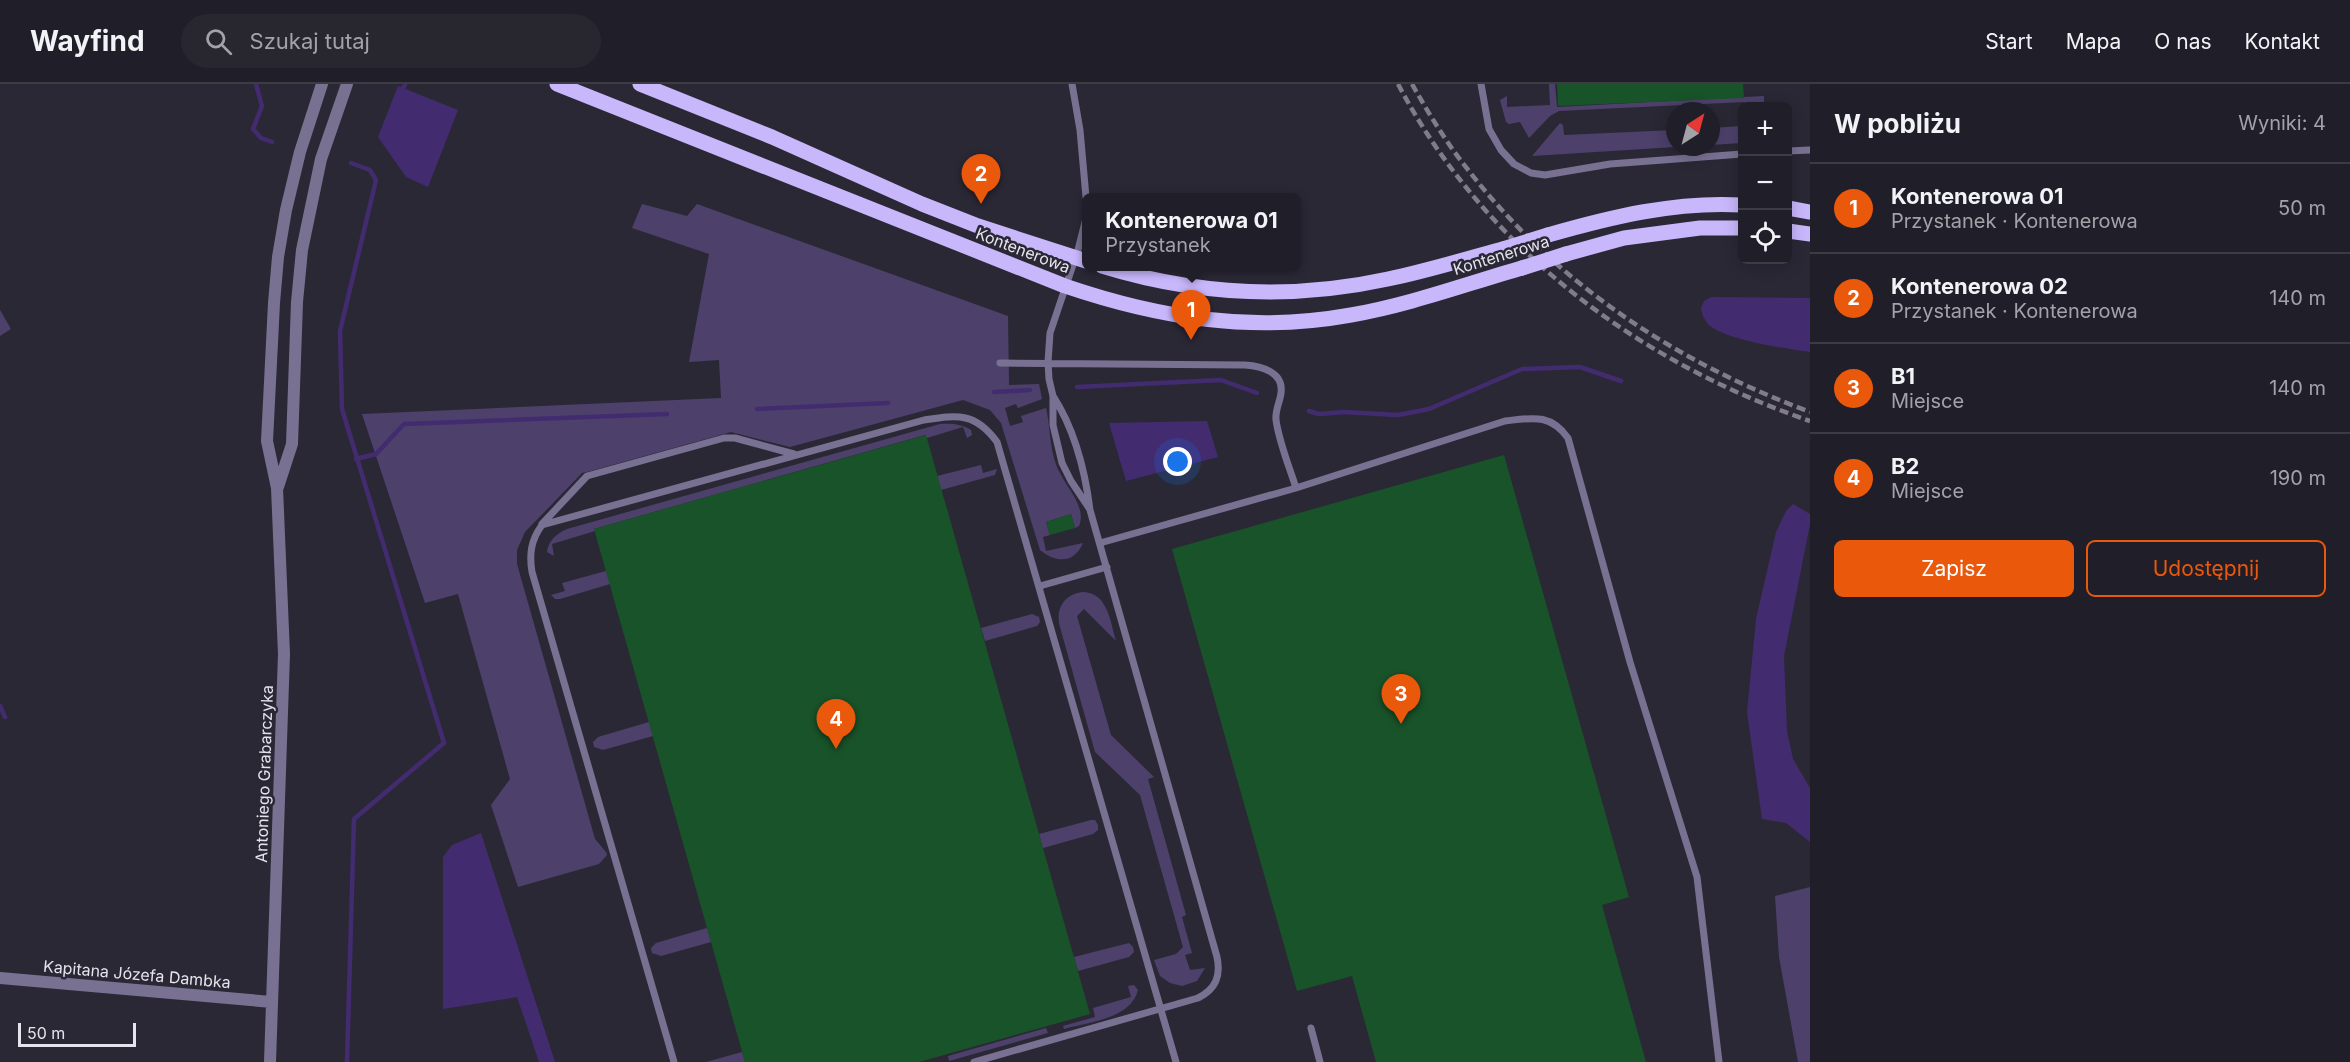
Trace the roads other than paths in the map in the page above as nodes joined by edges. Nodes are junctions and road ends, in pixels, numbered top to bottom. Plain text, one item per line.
1 (322, 84) edge
2 (347, 84) edge
3 (557, 84) edge
4 (640, 84) edge
5 (1072, 84) edge
6 (1481, 84) edge
7 (1810, 150) edge
8 (1792, 151) edge
9 (1738, 154) edge
10 (1086, 193) edge
11 (1738, 205) edge
12 (1792, 209) edge
13 (1810, 212) edge
14 (1738, 228) edge
15 (1792, 232) edge
16 (1810, 234) edge
17 (1081, 260) edge
18 (1118, 271) edge
19 (1065, 286) junction
20 (1048, 362) junction
21 (1000, 363) dead end
22 (1053, 396) junction
23 (797, 454) junction
24 (277, 488) junction
25 (1296, 488) junction
26 (1090, 510) junction
27 (542, 525) junction
28 (1100, 543) junction
29 (1107, 567) junction
30 (1040, 586) junction
31 (6, 979) edge
32 (272, 1002) junction
33 (1160, 1009) junction
34 (1311, 1028) dead end
35 (270, 1062) edge
36 (674, 1062) edge
37 (974, 1062) edge
38 (1176, 1062) edge
39 (1320, 1062) edge
40 (1719, 1062) edge

1 - 24 street, Antoniego Grabarczyka
2 - 24 street, Antoniego Grabarczyka
3 - 19 main road, Kontenerowa
4 - 17 main road, Kontenerowa
5 - 10 lane
6 - 9 lane
7 - 8 lane
11 - 18 main road, Kontenerowa, bridge
12 - 13 main road
14 - 19 main road, Kontenerowa, bridge
15 - 16 main road
17 - 19 lane
19 - 20 lane
20 - 21 lane
20 - 22 lane
20 - 25 lane
22 - 26 lane
22 - 26 lane
23 - 27 lane
23 - 27 lane
23 - 30 lane
24 - 32 street, Antoniego Grabarczyka
25 - 28 lane
25 - 40 lane
26 - 28 lane
27 - 36 lane
28 - 29 lane
29 - 30 lane
29 - 33 lane
30 - 33 lane
31 - 32 street, Kapitana Józefa Dambka
32 - 35 street, Antoniego Grabarczyka
33 - 37 lane
33 - 38 lane
34 - 39 lane

